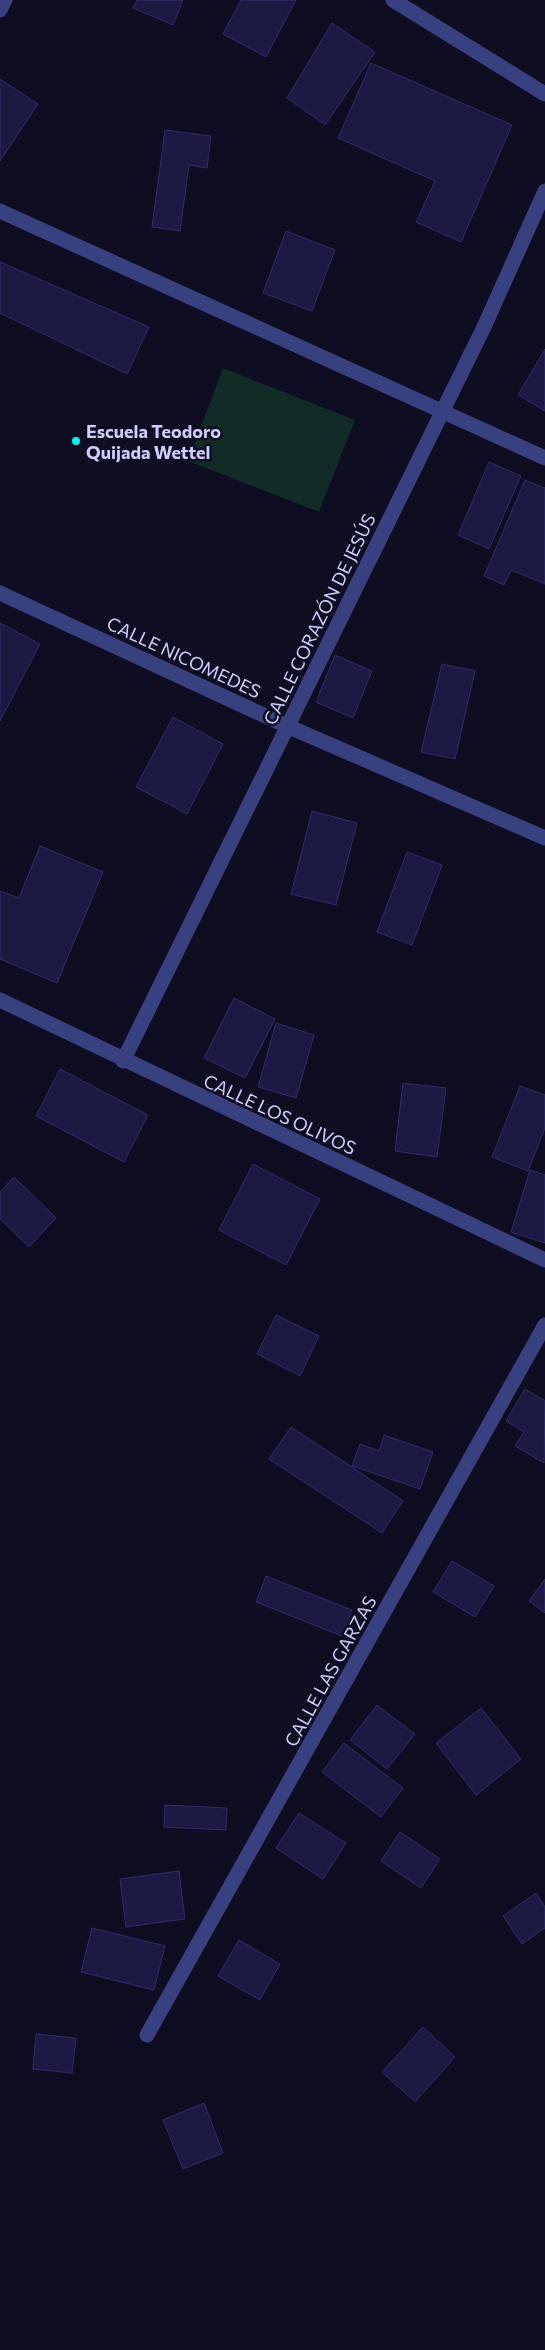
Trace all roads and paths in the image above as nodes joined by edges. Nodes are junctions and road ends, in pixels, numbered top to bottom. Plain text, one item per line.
1 (5, 0) edge
2 (393, 0) edge
3 (0, 10) edge
4 (545, 94) edge
5 (545, 191) edge
6 (0, 211) edge
7 (442, 411) junction
8 (545, 458) edge
9 (0, 593) edge
10 (287, 726) junction
11 (545, 838) edge
12 (0, 1000) edge
13 (122, 1060) junction
14 (545, 1260) edge
15 (545, 1325) edge
16 (147, 2035) dead end

1 - 3 street
2 - 4 street
5 - 7 street, CALLE CORAZÓN DE JESÚS
6 - 7 street
7 - 8 street
7 - 10 street, CALLE CORAZÓN DE JESÚS
9 - 10 street, CALLE NICOMEDES
10 - 11 street, CALLE NICOMEDES
10 - 13 street, CALLE CORAZÓN DE JESÚS
12 - 13 street, CALLE LOS OLIVOS
13 - 14 street, CALLE LOS OLIVOS
15 - 16 street, CALLE LAS GARZAS

